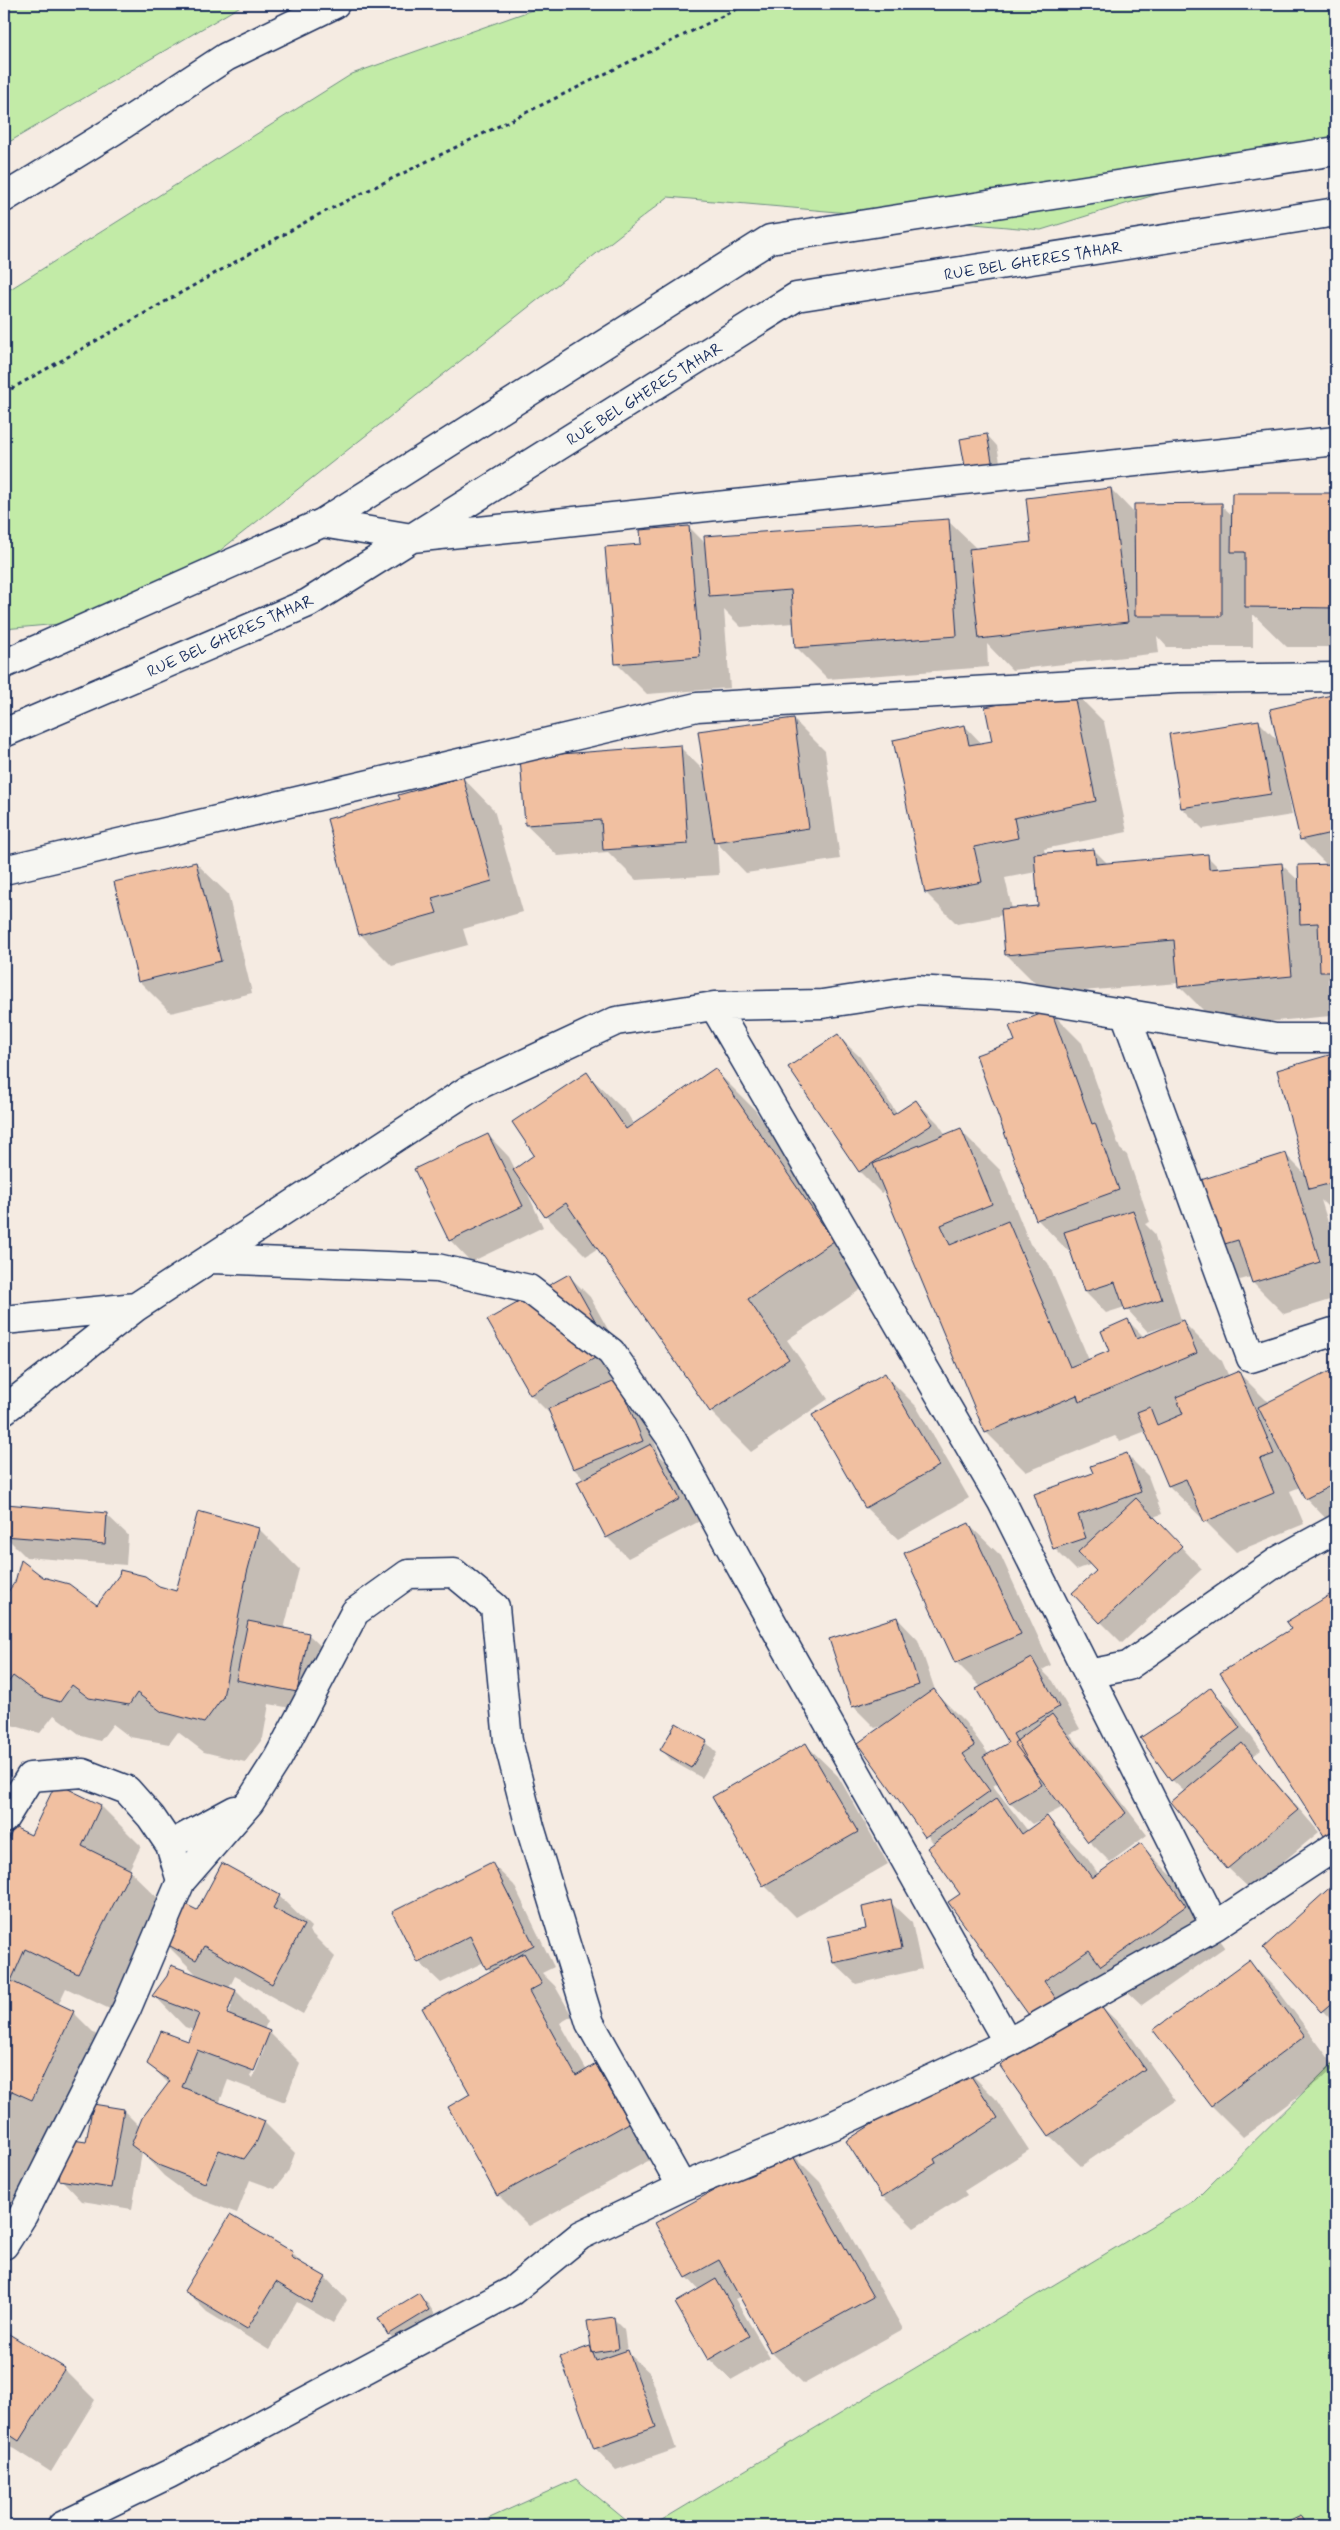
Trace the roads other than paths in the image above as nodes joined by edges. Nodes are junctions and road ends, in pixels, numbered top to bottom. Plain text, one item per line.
1 (335, 4) edge
2 (1336, 151) edge
3 (4, 198) edge
4 (1336, 212) edge
5 (1336, 441) edge
6 (322, 523) junction
7 (412, 538) junction
8 (4, 664) edge
9 (1336, 677) edge
10 (4, 733) edge
11 (4, 870) edge
12 (714, 1006) junction
13 (1125, 1013) junction
14 (1336, 1038) edge
15 (213, 1259) junction
16 (136, 1307) junction
17 (4, 1320) edge
18 (1336, 1331) edge
19 (4, 1410) edge
20 (1336, 1529) edge
21 (1088, 1674) junction
22 (250, 1802) junction
23 (4, 1819) edge
24 (170, 1845) junction
25 (1336, 1846) edge
26 (181, 1881) junction
27 (1215, 1926) junction
28 (1008, 2043) junction
29 (682, 2188) junction
30 (4, 2244) edge
31 (62, 2526) edge

1 - 3 street
2 - 6 street
4 - 7 street, RUE BEL GHERES TAHAR
5 - 7 street
6 - 7 street
6 - 8 street
7 - 10 street, RUE BEL GHERES TAHAR
9 - 11 street
12 - 13 street
12 - 15 street
12 - 21 street
13 - 14 street
13 - 18 street
15 - 16 street
15 - 28 street
16 - 17 street
16 - 19 street
20 - 21 street
21 - 27 street
22 - 24 street
22 - 26 street
22 - 29 street
23 - 24 street
24 - 26 street
25 - 27 street
26 - 30 street
27 - 28 street
28 - 29 street
29 - 31 street

